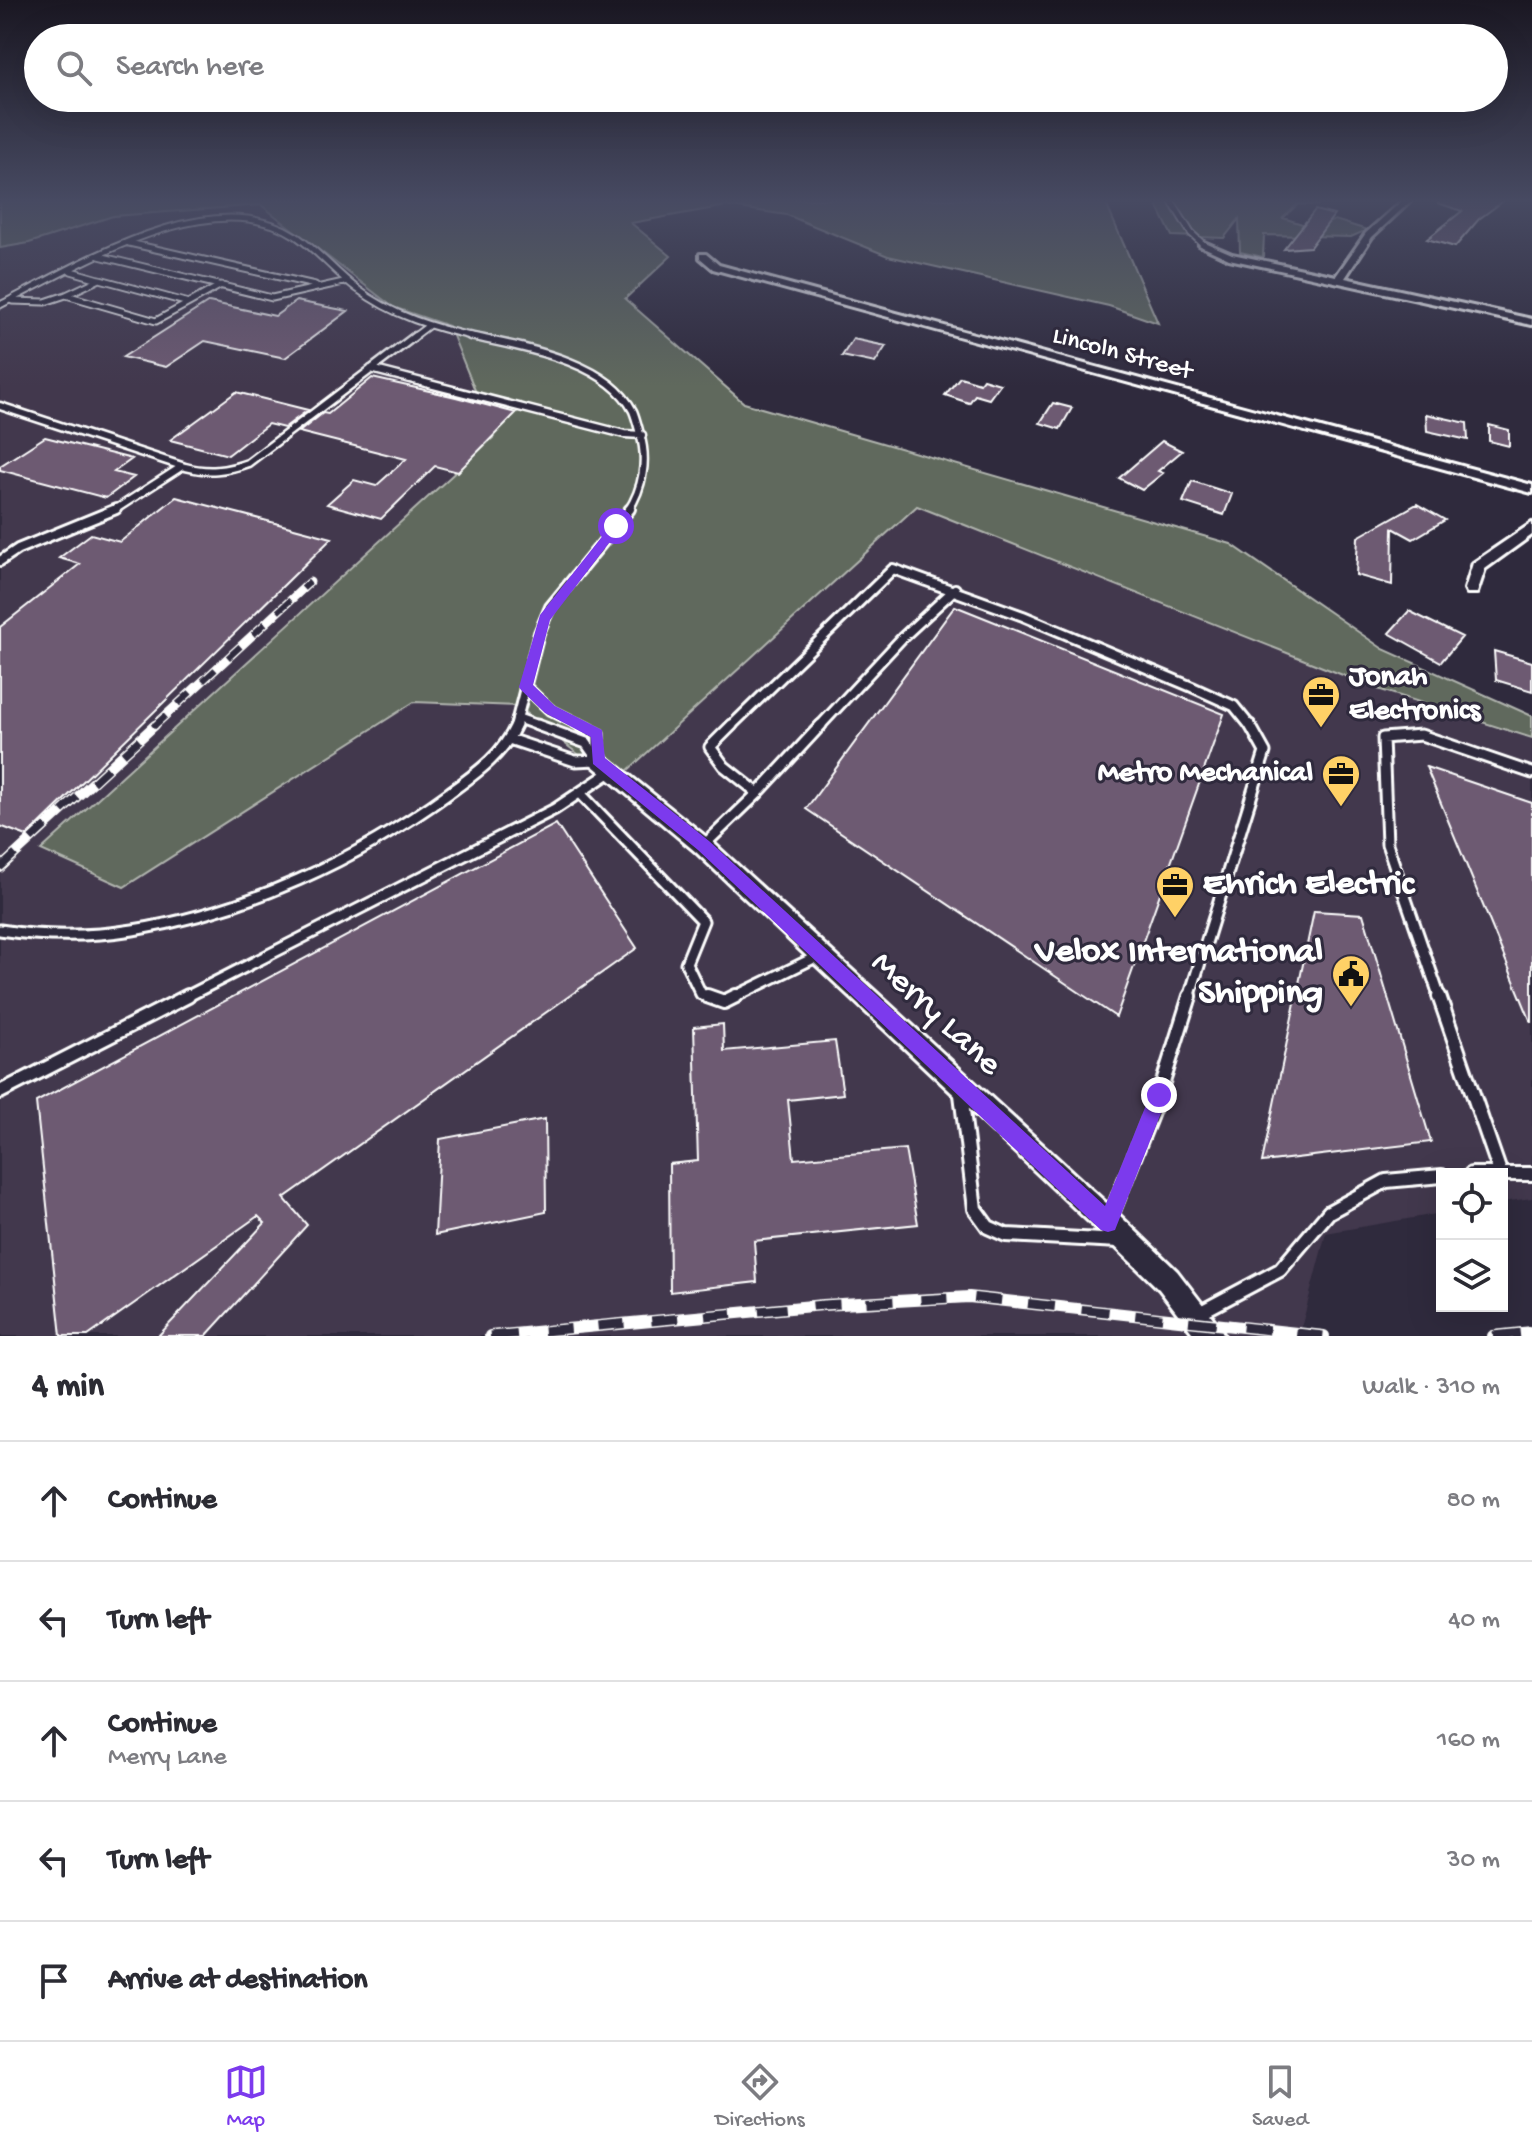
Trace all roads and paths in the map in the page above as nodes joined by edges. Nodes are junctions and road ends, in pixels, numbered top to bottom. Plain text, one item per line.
1 (89, 261) edge
2 (121, 261) edge
3 (211, 261) edge
4 (326, 261) edge
5 (709, 261) edge
6 (1254, 261) edge
7 (1351, 261) edge
8 (71, 271) junction
9 (100, 279) junction
10 (1339, 280) junction
11 (348, 281) junction
12 (221, 285) junction
13 (319, 286) junction
14 (66, 295) junction
15 (9, 301) junction
16 (189, 303) junction
17 (0, 305) edge
18 (1532, 322) edge
19 (428, 326) junction
20 (371, 369) junction
21 (0, 406) edge
22 (642, 435) junction
23 (181, 467) junction
24 (1532, 489) edge
25 (1532, 528) edge
26 (0, 561) edge
27 (955, 589) junction
28 (1472, 589) dead end
29 (526, 687) junction
30 (517, 718) junction
31 (509, 739) junction
32 (605, 766) junction
33 (1532, 773) edge
34 (580, 793) junction
35 (758, 793) junction
36 (703, 846) junction
37 (0, 930) edge
38 (821, 955) junction
39 (960, 1085) junction
40 (0, 1092) edge
41 (1499, 1168) edge
42 (1508, 1172) edge
43 (1532, 1174) edge
44 (1436, 1177) edge
45 (1108, 1222) junction
46 (1128, 1241) junction
47 (1195, 1315) junction
48 (1211, 1336) edge

1 - 8 lane
2 - 12 lane
3 - 13 lane
4 - 11 lane
5 - 24 street, Lincoln Street
6 - 10 street
7 - 10 street
8 - 9 lane
8 - 15 lane
9 - 14 lane
9 - 16 lane
10 - 18 street
11 - 13 lane
11 - 19 lane
12 - 13 lane
12 - 16 lane
14 - 15 lane
14 - 16 lane
15 - 17 lane
19 - 20 lane
19 - 22 lane
20 - 22 lane
20 - 23 lane
21 - 23 lane
22 - 29 lane
23 - 26 lane
25 - 28 street
27 - 35 lane
27 - 35 lane
27 - 45 lane
29 - 30 lane
29 - 32 lane
30 - 31 lane
30 - 32 lane
31 - 32 lane
31 - 37 lane
32 - 34 lane
32 - 36 street, Merry Lane
33 - 41 lane
34 - 38 lane
34 - 40 lane
35 - 36 lane
36 - 38 street, Merry Lane
38 - 39 street, Merry Lane
39 - 45 street, Merry Lane
39 - 46 lane
42 - 43 lane
44 - 47 lane
45 - 46 street, Merry Lane
46 - 47 street, Merry Lane
47 - 48 street, Merry Lane

